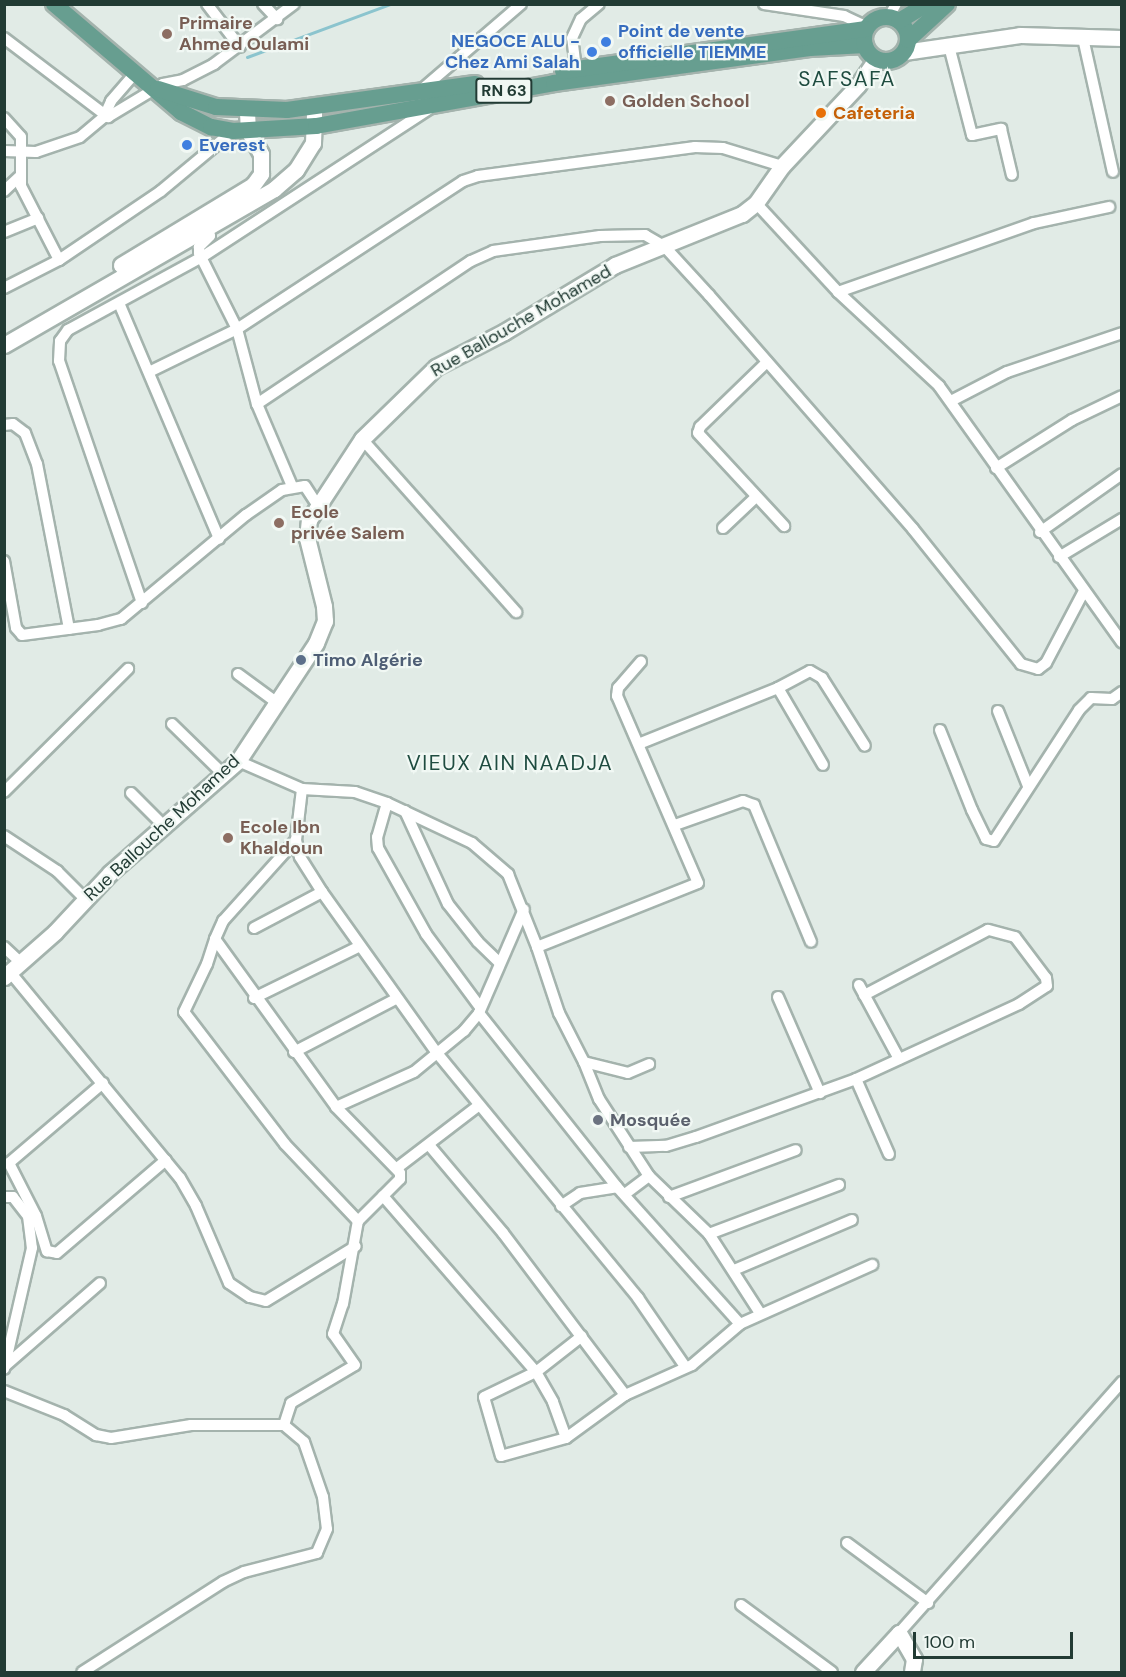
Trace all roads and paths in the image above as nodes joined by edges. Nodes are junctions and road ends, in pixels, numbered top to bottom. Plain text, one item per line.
1 (54, 4) edge
2 (207, 4) edge
3 (263, 4) edge
4 (294, 4) edge
5 (521, 4) edge
6 (599, 4) edge
7 (764, 4) edge
8 (927, 4) edge
9 (947, 4) edge
10 (894, 14) edge
11 (277, 19) junction
12 (866, 34) junction
13 (4, 38) edge
14 (1083, 38) junction
15 (1122, 38) edge
16 (906, 46) junction
17 (949, 46) junction
18 (240, 47) junction
19 (876, 59) junction
20 (576, 69) junction
21 (135, 73) junction
22 (157, 89) junction
23 (418, 93) junction
24 (441, 101) junction
25 (314, 107) junction
26 (247, 110) junction
27 (104, 117) junction
28 (4, 118) edge
29 (316, 126) junction
30 (4, 129) edge
31 (16, 129) junction
32 (241, 131) junction
33 (4, 151) edge
34 (20, 153) junction
35 (782, 166) junction
36 (1113, 172) dead end
37 (1012, 175) dead end
38 (19, 177) junction
39 (4, 191) edge
40 (756, 203) junction
41 (1109, 207) dead end
42 (38, 218) junction
43 (208, 228) junction
44 (4, 232) edge
45 (664, 246) junction
46 (202, 258) junction
47 (59, 260) junction
48 (4, 288) edge
49 (838, 292) junction
50 (119, 303) junction
51 (237, 329) junction
52 (1122, 333) edge
53 (4, 334) edge
54 (4, 345) edge
55 (767, 362) junction
56 (149, 372) junction
57 (1122, 396) edge
58 (951, 401) junction
59 (257, 404) junction
60 (4, 425) edge
61 (362, 439) junction
62 (996, 468) junction
63 (1122, 474) edge
64 (292, 486) junction
65 (756, 497) junction
66 (318, 506) junction
67 (1122, 519) edge
68 (784, 526) dead end
69 (723, 528) dead end
70 (1040, 532) junction
71 (219, 540) junction
72 (1059, 557) junction
73 (4, 561) edge
74 (1084, 591) junction
75 (142, 603) junction
76 (516, 612) dead end
77 (69, 629) junction
78 (1122, 643) edge
79 (641, 662) dead end
80 (128, 669) dead end
81 (238, 674) dead end
82 (778, 688) junction
83 (1122, 692) edge
84 (276, 702) junction
85 (998, 711) dead end
86 (172, 724) dead end
87 (940, 730) dead end
88 (640, 743) junction
89 (865, 746) dead end
90 (238, 761) junction
91 (823, 765) dead end
92 (223, 774) junction
93 (1028, 786) junction
94 (302, 789) junction
95 (4, 792) edge
96 (130, 793) dead end
97 (387, 803) junction
98 (405, 810) junction
99 (675, 825) junction
100 (164, 826) junction
101 (4, 836) edge
102 (296, 840) junction
103 (322, 892) junction
104 (85, 899) junction
105 (524, 908) junction
106 (254, 928) dead end
107 (215, 939) junction
108 (811, 942) dead end
109 (4, 947) edge
110 (358, 947) junction
111 (537, 947) junction
112 (500, 963) junction
113 (12, 971) edge
114 (778, 997) dead end
115 (254, 998) junction
116 (396, 999) junction
117 (479, 1010) junction
118 (294, 1052) junction
119 (437, 1053) junction
120 (899, 1059) junction
121 (584, 1062) junction
122 (649, 1064) dead end
123 (856, 1079) junction
124 (103, 1083) junction
125 (820, 1093) junction
126 (478, 1106) junction
127 (336, 1107) junction
128 (429, 1145) junction
129 (629, 1147) junction
130 (796, 1150) dead end
131 (889, 1154) dead end
132 (166, 1160) junction
133 (396, 1168) junction
134 (649, 1176) junction
135 (839, 1185) dead end
136 (621, 1190) junction
137 (383, 1196) junction
138 (4, 1197) edge
139 (669, 1197) junction
140 (561, 1206) junction
141 (852, 1220) dead end
142 (358, 1221) junction
143 (709, 1234) junction
144 (356, 1246) junction
145 (872, 1264) dead end
146 (734, 1270) junction
147 (100, 1283) dead end
148 (760, 1313) junction
149 (740, 1324) junction
150 (582, 1336) junction
151 (684, 1365) junction
152 (5, 1367) edge
153 (536, 1372) junction
154 (1122, 1382) edge
155 (4, 1391) edge
156 (625, 1395) junction
157 (284, 1425) junction
158 (566, 1438) junction
159 (847, 1543) dead end
160 (928, 1603) junction
161 (741, 1605) dead end
162 (899, 1633) junction
163 (82, 1672) edge
164 (832, 1672) edge
165 (863, 1672) edge
166 (912, 1672) edge

1 - 21 main road, RN 63
2 - 18 street
3 - 11 street
4 - 11 street
5 - 23 street
6 - 20 street
7 - 12 street
8 - 10 main road
9 - 16 main road
10 - 12 main road
10 - 16 main road
11 - 18 street
12 - 19 main road
12 - 20 main road, RN 63
12 - 24 main road, RN 63
13 - 27 street
14 - 15 street
14 - 17 street
14 - 36 street
16 - 17 street
16 - 19 main road
17 - 37 street
18 - 22 street
19 - 35 street, Rue Ballouche Mohamed
20 - 23 main road, RN 63
21 - 22 main road, RN 63
21 - 27 street
22 - 26 main road, RN 63
22 - 27 street
22 - 32 main road, RN 63
23 - 25 main road, RN 63
24 - 29 main road, RN 63
24 - 46 street
25 - 26 main road, RN 63
25 - 29 street
26 - 32 street
27 - 34 street
28 - 31 street
29 - 32 main road, RN 63
29 - 43 street
30 - 31 street
31 - 34 street
32 - 47 street
32 - 53 street
33 - 34 street
34 - 38 street
35 - 40 street, Rue Ballouche Mohamed
35 - 51 street
38 - 39 street
38 - 42 street
40 - 45 street, Rue Ballouche Mohamed
40 - 49 street
41 - 49 street
42 - 44 street
42 - 47 street
43 - 46 street
43 - 54 street
45 - 55 street
45 - 59 street
45 - 61 street, Rue Ballouche Mohamed
46 - 50 street
46 - 51 street
47 - 48 street
49 - 58 street
50 - 56 street
50 - 75 street
51 - 56 street
51 - 59 street
52 - 58 street
55 - 65 street
55 - 74 street
56 - 71 street
57 - 62 street
58 - 62 street
59 - 64 street
60 - 77 street
61 - 66 street, Rue Ballouche Mohamed
61 - 76 street
62 - 70 street
63 - 70 street
64 - 66 street
64 - 71 street
65 - 68 street
65 - 69 street
66 - 84 street, Rue Ballouche Mohamed
67 - 72 street
70 - 72 street
71 - 75 street
72 - 74 street
73 - 77 street
74 - 78 street
75 - 77 street
79 - 88 street
80 - 95 street
81 - 84 street
82 - 88 street
82 - 89 street
82 - 91 street
83 - 93 street
84 - 90 street, Rue Ballouche Mohamed
85 - 93 street
86 - 92 street
87 - 93 street
88 - 99 street
90 - 92 street, Rue Ballouche Mohamed
90 - 94 street
92 - 100 street, Rue Ballouche Mohamed
94 - 97 street
94 - 102 street
96 - 100 street
97 - 98 street
97 - 117 street
98 - 105 street
98 - 112 street
99 - 108 street
99 - 111 street
100 - 104 street, Rue Ballouche Mohamed
101 - 104 street
102 - 103 street
102 - 107 street
103 - 106 street
103 - 110 street
104 - 113 street, Rue Ballouche Mohamed
105 - 111 street
105 - 112 street
107 - 115 street
107 - 142 street
109 - 113 street
110 - 115 street
110 - 116 street
111 - 121 street
112 - 117 street
113 - 124 street
114 - 125 street
115 - 118 street
116 - 118 street
116 - 119 street
117 - 119 street
117 - 136 street
118 - 127 street
119 - 126 street
119 - 127 street
120 - 120 street
120 - 123 street
121 - 122 street
121 - 129 street
123 - 125 street
123 - 131 street
124 - 132 street
124 - 132 street
125 - 129 street
126 - 128 street
126 - 140 street
127 - 133 street
128 - 133 street
128 - 150 street
129 - 134 street
130 - 139 street
132 - 144 street
133 - 137 street
134 - 136 street
134 - 139 street
135 - 143 street
136 - 140 street
136 - 149 street
137 - 142 street
137 - 153 street
138 - 152 street
139 - 143 street
140 - 151 street
141 - 146 street
142 - 144 street
143 - 146 street
144 - 157 street
145 - 148 street
146 - 148 street
147 - 152 street
148 - 149 street
149 - 151 street
150 - 153 street
150 - 156 street
151 - 156 street
153 - 158 street
153 - 158 street
154 - 160 street
155 - 157 street
156 - 158 street
157 - 163 street
159 - 160 street
160 - 162 street
161 - 164 street
162 - 165 street
162 - 166 street

